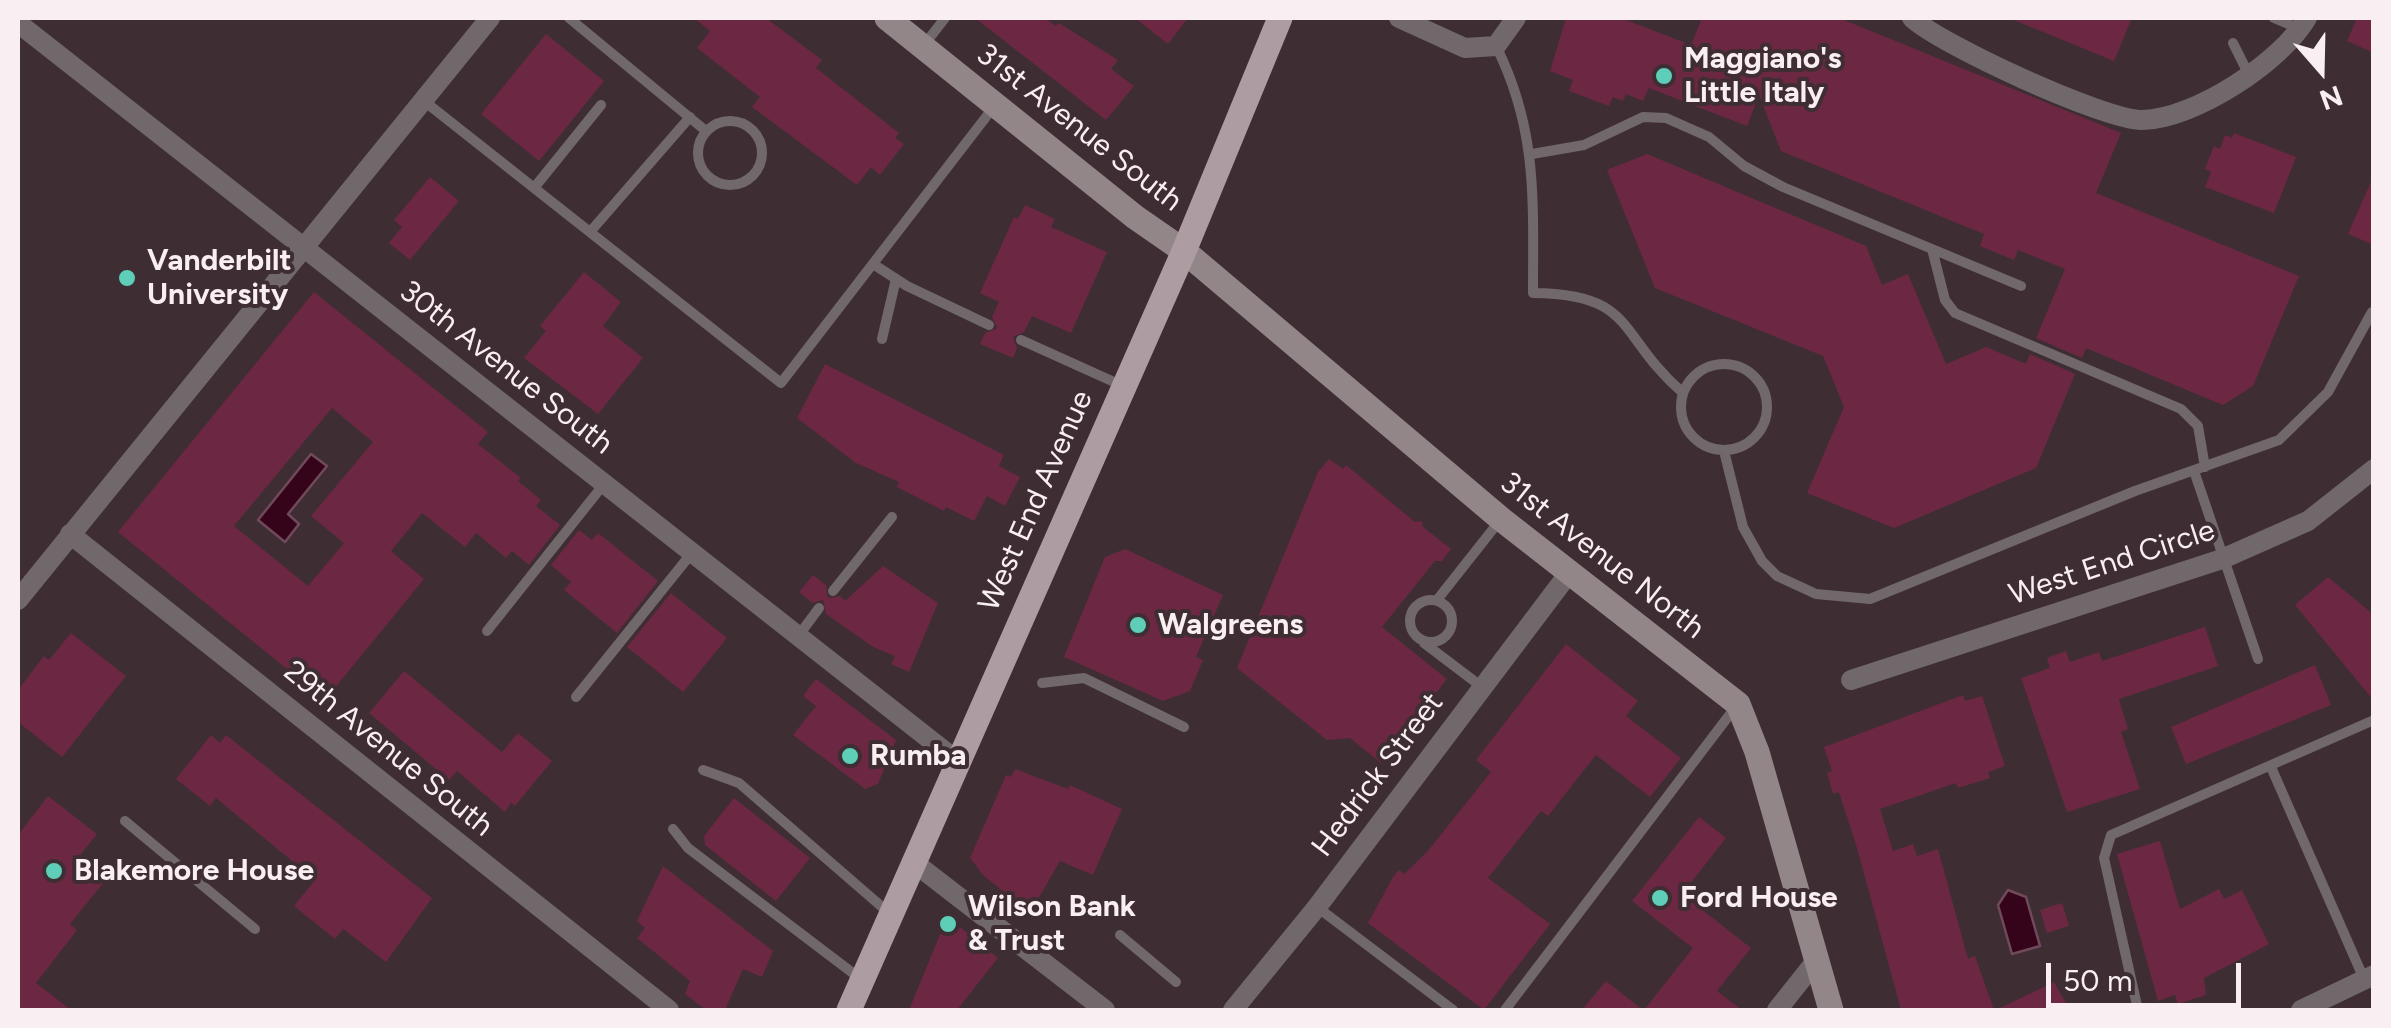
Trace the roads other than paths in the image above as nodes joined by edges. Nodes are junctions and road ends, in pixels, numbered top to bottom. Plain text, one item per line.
1 (490, 18) edge
2 (570, 18) edge
3 (888, 18) edge
4 (945, 18) edge
5 (1280, 18) edge
6 (1399, 18) edge
7 (1516, 18) edge
8 (1912, 18) edge
9 (2274, 18) edge
10 (2304, 23) edge
11 (18, 24) edge
12 (2233, 43) dead end
13 (923, 45) junction
14 (1496, 46) junction
15 (2249, 75) junction
16 (424, 100) junction
17 (997, 103) junction
18 (600, 105) dead end
19 (690, 117) junction
20 (706, 131) junction
21 (1532, 154) junction
22 (534, 188) junction
23 (590, 232) junction
24 (304, 246) junction
25 (1932, 249) junction
26 (1184, 251) junction
27 (872, 264) junction
28 (896, 279) junction
29 (2021, 286) dead end
30 (2372, 312) edge
31 (988, 326) dead end
32 (882, 339) dead end
33 (1021, 340) dead end
34 (1123, 386) junction
35 (1683, 394) junction
36 (1724, 451) junction
37 (2200, 469) junction
38 (2374, 469) edge
39 (604, 484) junction
40 (892, 517) dead end
41 (1501, 519) junction
42 (70, 534) junction
43 (691, 554) junction
44 (2222, 560) junction
45 (1569, 574) junction
46 (834, 591) dead end
47 (18, 600) edge
48 (1436, 600) junction
49 (820, 608) dead end
50 (487, 631) dead end
51 (798, 636) junction
52 (1416, 636) junction
53 (2258, 659) dead end
54 (1851, 680) dead end
55 (1042, 683) dead end
56 (1482, 687) junction
57 (576, 696) dead end
58 (1738, 704) junction
59 (2374, 720) edge
60 (1184, 727) dead end
61 (956, 760) junction
62 (2271, 767) junction
63 (704, 770) dead end
64 (125, 822) dead end
65 (673, 829) dead end
66 (912, 861) junction
67 (1317, 908) junction
68 (890, 914) junction
69 (256, 929) dead end
70 (1120, 935) dead end
71 (1816, 961) junction
72 (2369, 977) edge
73 (862, 980) junction
74 (1176, 982) dead end
75 (668, 1010) edge
76 (849, 1010) edge
77 (1106, 1010) edge
78 (1233, 1010) edge
79 (1454, 1010) edge
80 (1505, 1010) edge
81 (1777, 1010) edge
82 (1832, 1010) edge
83 (2138, 1010) edge
84 (2301, 1010) edge

1 - 16 street
2 - 19 lane
3 - 13 main road, 31st Avenue South
4 - 13 lane
5 - 26 main road, West End Avenue
6 - 14 street
7 - 14 street
8 - 15 street
9 - 10 lane
10 - 15 street
11 - 24 street, 30th Avenue South
12 - 15 lane
13 - 17 main road, 31st Avenue South
14 - 21 lane
16 - 22 lane
16 - 24 street
17 - 26 main road, 31st Avenue South
17 - 27 lane
18 - 22 lane
19 - 20 lane
19 - 23 lane
20 - 20 lane
21 - 25 lane
21 - 35 lane
22 - 23 lane
23 - 27 lane
24 - 39 street, 30th Avenue South
24 - 42 street
25 - 29 lane
25 - 37 lane
26 - 34 main road, West End Avenue
26 - 41 main road, 31st Avenue North
27 - 28 lane
28 - 31 lane
28 - 32 lane
30 - 37 lane
33 - 34 lane
34 - 61 main road, West End Avenue
35 - 36 lane
35 - 36 lane
36 - 37 lane
37 - 44 lane
38 - 44 street, West End Circle
39 - 43 street, 30th Avenue South
39 - 50 lane
40 - 46 lane
41 - 45 main road, 31st Avenue North
41 - 48 lane
42 - 47 street
42 - 75 street, 29th Avenue South
43 - 51 street, 30th Avenue South
43 - 57 lane
44 - 53 lane
44 - 54 street, West End Circle
45 - 56 street, Hedrick Street
45 - 58 main road, 31st Avenue North
48 - 52 lane
48 - 52 lane
49 - 51 lane
51 - 61 street, 30th Avenue South
52 - 56 lane
55 - 60 lane
56 - 67 street, Hedrick Street
58 - 71 main road
58 - 80 lane
59 - 62 lane
61 - 66 main road, West End Avenue
62 - 72 lane
62 - 83 lane
63 - 68 lane
64 - 69 lane
65 - 73 lane
66 - 68 main road, West End Avenue
66 - 77 street
67 - 78 street, Hedrick Street
67 - 79 lane
68 - 73 main road, West End Avenue
70 - 74 lane
71 - 81 street
71 - 82 main road
72 - 84 street
73 - 76 main road, West End Avenue

